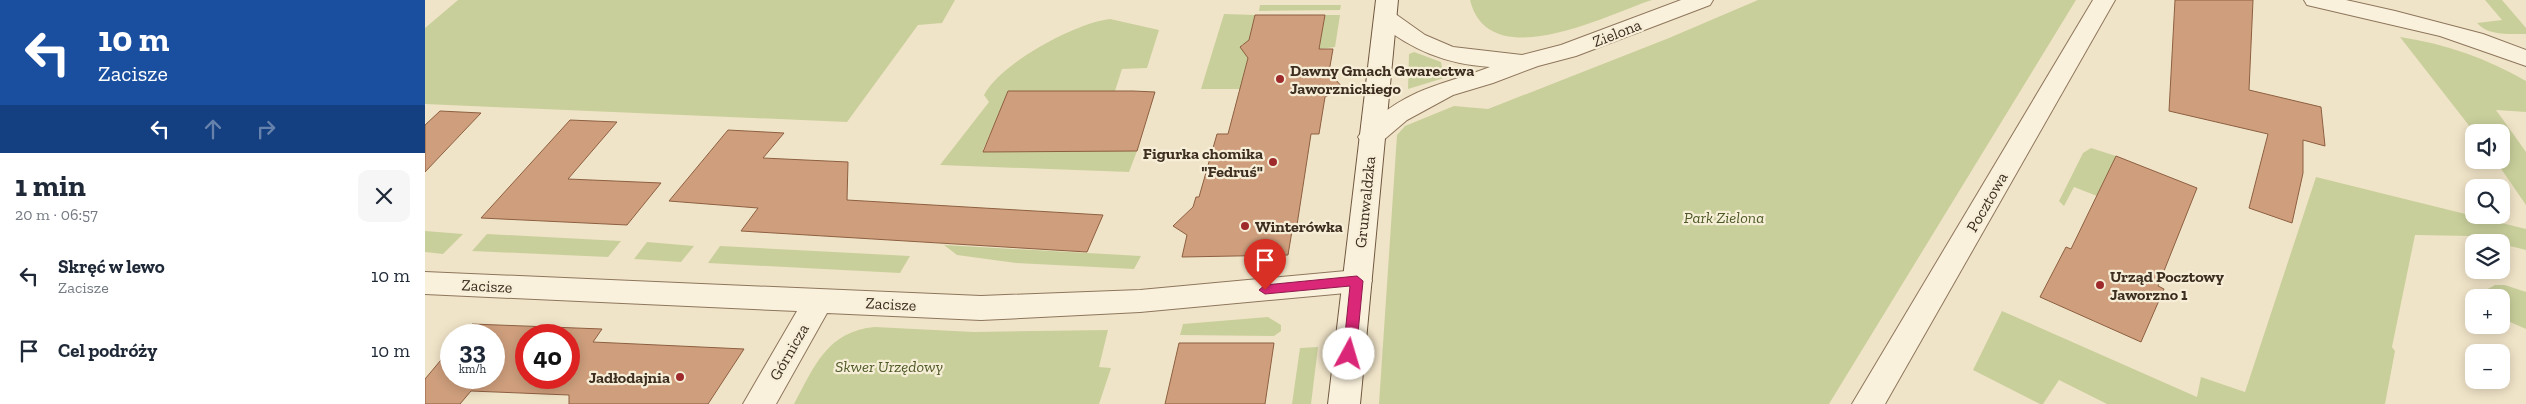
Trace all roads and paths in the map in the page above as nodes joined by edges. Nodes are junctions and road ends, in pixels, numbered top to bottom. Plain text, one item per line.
1 (1702, 0) edge
2 (2104, 0) edge
3 (2315, 0) edge
4 (1386, 9) edge
5 (2526, 59) edge
6 (1531, 60) junction
7 (1371, 137) junction
8 (1357, 281) junction
9 (425, 283) edge
10 (818, 301) junction
11 (759, 404) edge
12 (1344, 404) edge
13 (1868, 404) edge

1 - 6 street, Zielona
2 - 13 street, Pocztowa
3 - 5 street
4 - 6 street, Zielona
4 - 7 street, Grunwaldzka
6 - 7 street, Zielona
7 - 8 street, Grunwaldzka
8 - 10 street, Zacisze
8 - 12 street, Grunwaldzka
9 - 10 street, Zacisze
10 - 11 street, Górnicza

